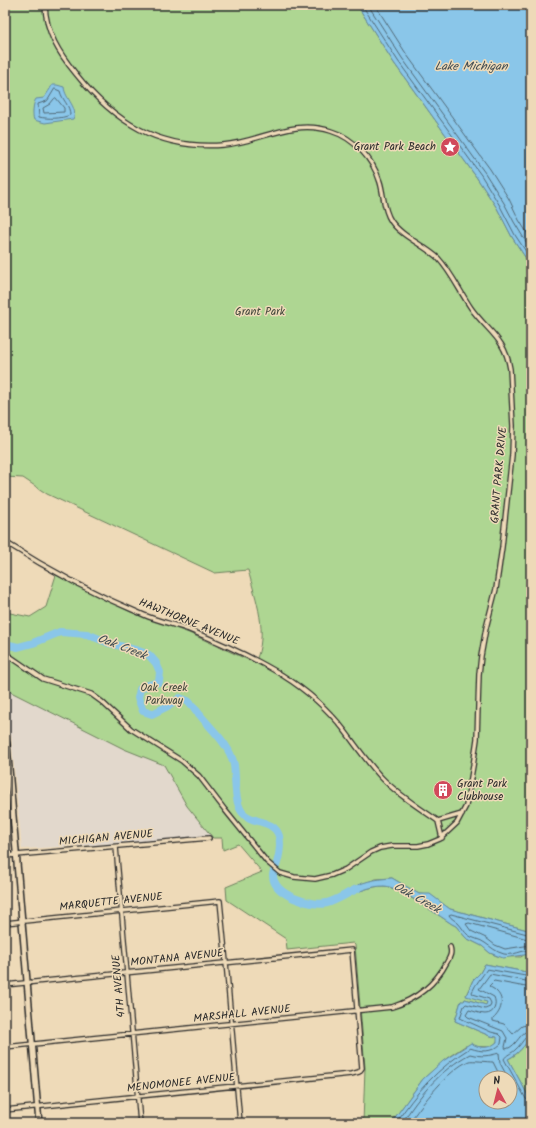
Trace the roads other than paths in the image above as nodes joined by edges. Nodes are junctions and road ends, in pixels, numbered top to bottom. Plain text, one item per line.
1 (44, 5) edge
2 (5, 542) edge
3 (5, 653) edge
4 (5, 736) edge
5 (5, 792) edge
6 (11, 792) junction
7 (462, 814) junction
8 (438, 821) junction
9 (209, 838) dead end
10 (442, 838) junction
11 (116, 847) junction
12 (16, 855) junction
13 (5, 856) edge
14 (121, 910) junction
15 (22, 921) junction
16 (5, 922) edge
17 (450, 947) dead end
18 (226, 962) junction
19 (127, 972) junction
20 (27, 983) junction
21 (5, 985) edge
22 (357, 1010) junction
23 (232, 1024) junction
24 (132, 1034) junction
25 (33, 1044) junction
26 (5, 1047) edge
27 (237, 1086) junction
28 (138, 1097) junction
29 (38, 1107) junction
30 (5, 1110) edge
31 (39, 1123) edge
32 (140, 1123) edge
33 (240, 1123) edge

1 - 7 street, GRANT PARK DRIVE
2 - 8 street, HAWTHORNE AVENUE
3 - 10 street
4 - 6 street
5 - 6 street
6 - 12 street
7 - 8 street
7 - 10 street, GRANT PARK DRIVE
8 - 10 street
9 - 11 street, MICHIGAN AVENUE
11 - 12 street, MICHIGAN AVENUE
11 - 14 street, 4TH AVENUE
12 - 13 street, MICHIGAN AVENUE
12 - 15 street
14 - 15 street, MARQUETTE AVENUE
14 - 18 street, MARQUETTE AVENUE
14 - 19 street, 4TH AVENUE
15 - 16 street, MARQUETTE AVENUE
15 - 20 street
17 - 22 street, MARSHALL AVENUE
18 - 19 street, MONTANA AVENUE
18 - 22 street, MONTANA AVENUE
18 - 23 street
19 - 20 street, MONTANA AVENUE
19 - 24 street, 4TH AVENUE
20 - 21 street, MONTANA AVENUE
20 - 25 street
22 - 23 street, MARSHALL AVENUE
22 - 27 street, MENOMONEE AVENUE
23 - 24 street, MARSHALL AVENUE
23 - 27 street
24 - 25 street, MARSHALL AVENUE
24 - 28 street, 4TH AVENUE
25 - 26 street, MARSHALL AVENUE
25 - 29 street
27 - 28 street, MENOMONEE AVENUE
27 - 33 street
28 - 29 street, MENOMONEE AVENUE
28 - 32 street, 4TH AVENUE
29 - 30 street, MENOMONEE AVENUE
29 - 31 street

